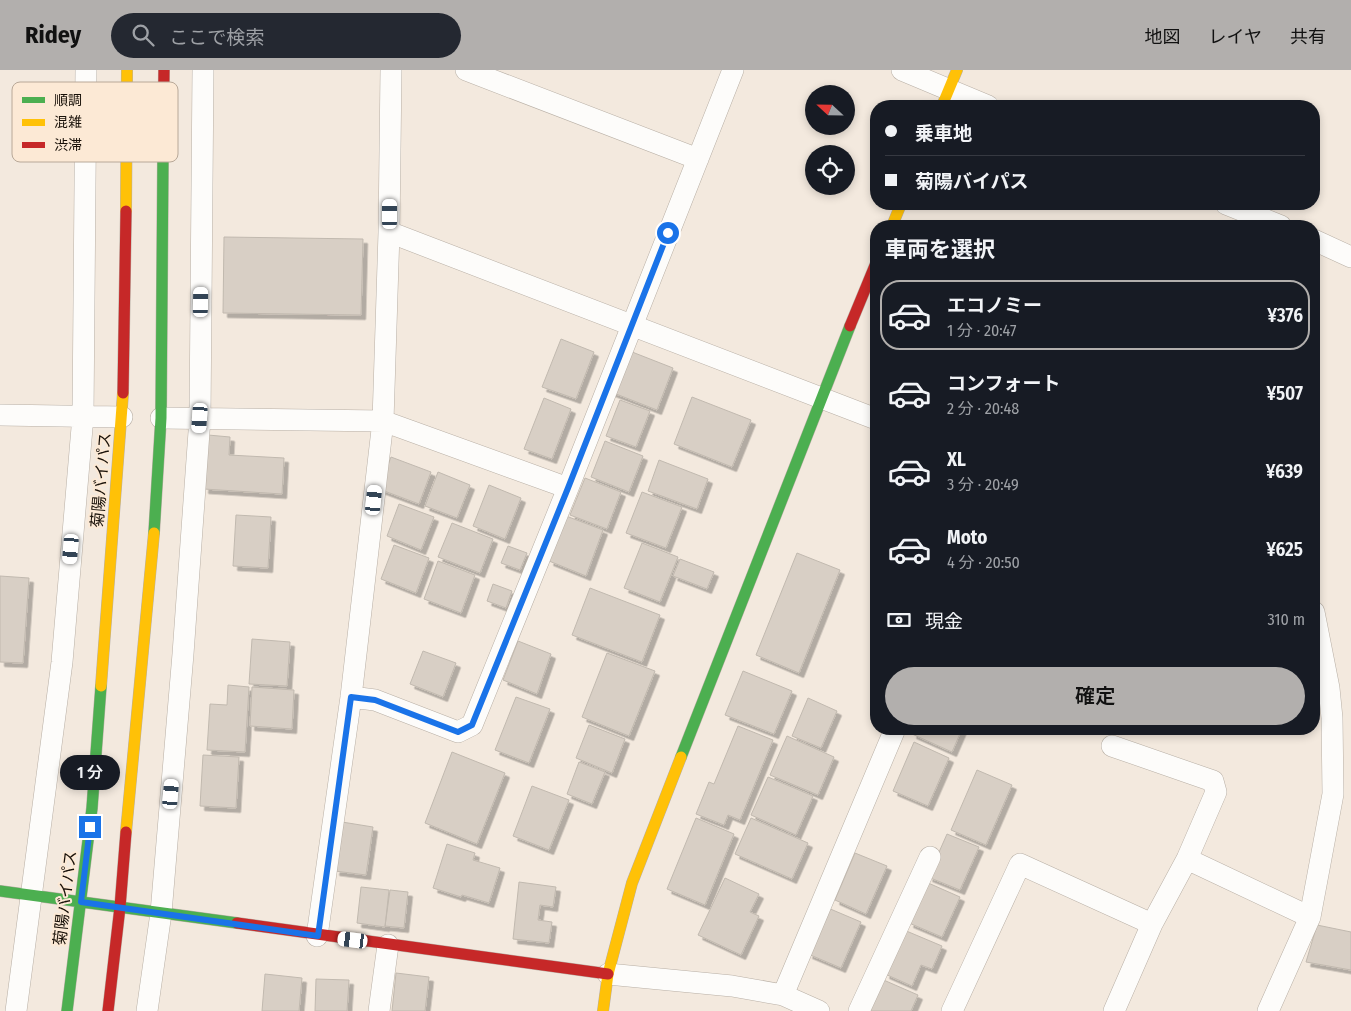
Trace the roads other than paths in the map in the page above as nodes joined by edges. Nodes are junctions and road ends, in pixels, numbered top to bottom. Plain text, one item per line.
1 (203, 70) edge
2 (391, 70) edge
3 (466, 70) edge
4 (733, 70) edge
5 (902, 70) edge
6 (957, 70) edge
7 (945, 98) edge
8 (698, 160) junction
9 (85, 162) edge
10 (127, 162) edge
11 (163, 162) edge
12 (1239, 210) edge
13 (1261, 220) edge
14 (389, 232) junction
15 (1320, 243) edge
16 (1351, 257) edge
17 (870, 278) edge
18 (631, 326) junction
19 (821, 397) junction
20 (0, 415) edge
21 (83, 416) junction
22 (122, 417) junction
23 (870, 417) edge
24 (161, 418) junction
25 (200, 418) junction
26 (383, 422) junction
27 (568, 488) junction
28 (1320, 644) edge
29 (351, 697) junction
30 (892, 735) edge
31 (1112, 746) dead end
32 (930, 857) dead end
33 (1187, 859) junction
34 (0, 891) edge
35 (32, 895) junction
36 (81, 902) junction
37 (120, 907) junction
38 (161, 913) junction
39 (1310, 917) junction
40 (1152, 924) junction
41 (318, 936) junction
42 (388, 945) junction
43 (608, 974) junction
44 (783, 995) junction
45 (16, 1011) edge
46 (67, 1011) edge
47 (108, 1011) edge
48 (147, 1011) edge
49 (378, 1011) edge
50 (603, 1011) edge
51 (819, 1011) edge
52 (860, 1011) edge
53 (952, 1011) edge
54 (1114, 1011) edge
55 (1268, 1011) edge

1 - 25 street
2 - 14 street
3 - 8 street
4 - 8 street
5 - 7 street
6 - 7 main road
8 - 18 street
9 - 21 street
10 - 22 main road, 菊陽バイパス
11 - 24 main road
12 - 13 street
14 - 18 street
14 - 26 street
15 - 16 street
17 - 19 main road
18 - 19 street
18 - 27 street
19 - 23 street
19 - 43 main road
20 - 21 street
21 - 22 street
21 - 35 street
22 - 36 main road, 菊陽バイパス
24 - 25 street
24 - 37 main road
25 - 26 street
25 - 38 street
26 - 27 street
26 - 29 street
27 - 29 street
28 - 39 street
29 - 41 street
30 - 44 street
31 - 33 street
32 - 52 street
33 - 39 street
33 - 40 street
34 - 35 main road
35 - 36 main road
35 - 45 street
36 - 37 main road
36 - 46 main road, 菊陽バイパス
37 - 38 main road
37 - 47 main road
38 - 41 main road
38 - 48 street
39 - 55 street
40 - 53 street
40 - 54 street
41 - 42 main road
42 - 43 main road
42 - 49 street
43 - 44 street
43 - 50 main road
44 - 51 street

